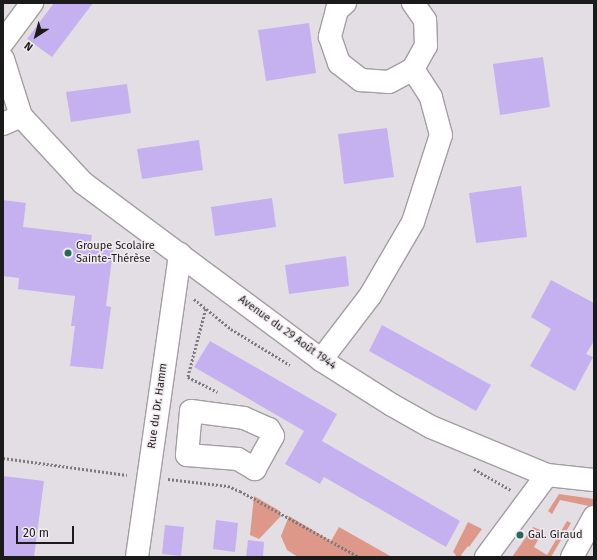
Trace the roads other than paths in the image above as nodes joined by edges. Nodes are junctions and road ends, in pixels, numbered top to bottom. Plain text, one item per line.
1 (32, 3) edge
2 (414, 3) edge
3 (338, 5) edge
4 (3, 42) edge
5 (3, 59) edge
6 (413, 69) junction
7 (12, 120) edge
8 (180, 254) junction
9 (322, 360) junction
10 (547, 475) junction
11 (592, 477) edge
12 (594, 517) edge
13 (137, 557) edge
14 (486, 557) edge
15 (572, 557) edge

1 - 4 street
2 - 6 street
3 - 6 street
5 - 7 street
6 - 9 street
7 - 8 street, Avenue du 29 Août 1944
8 - 9 street, Avenue du 29 Août 1944
8 - 13 street, Rue du Dr. Hamm
9 - 10 street, Avenue du 29 Août 1944
10 - 11 street, Avenue du 29 Août 1944
10 - 14 street
12 - 15 street

